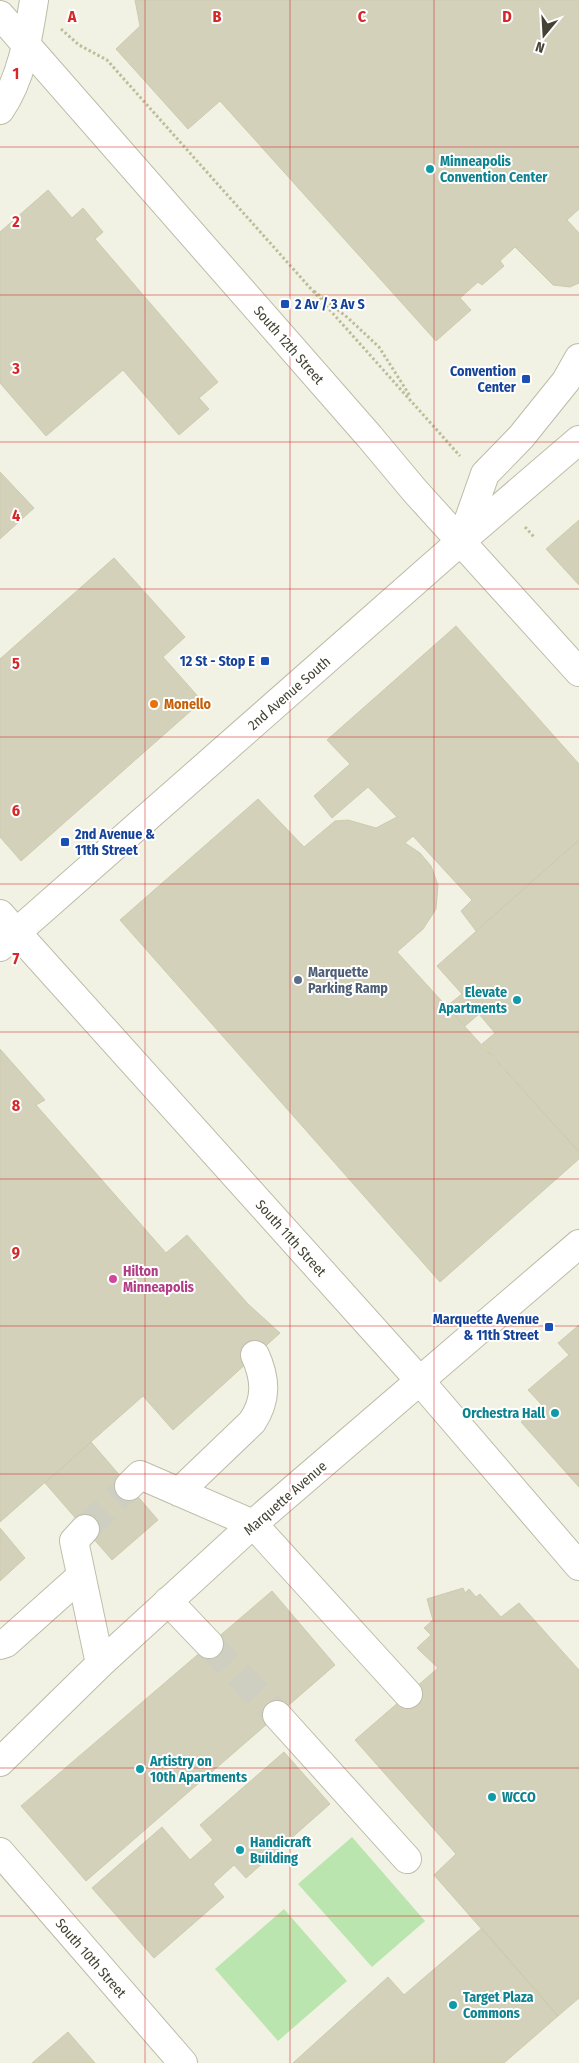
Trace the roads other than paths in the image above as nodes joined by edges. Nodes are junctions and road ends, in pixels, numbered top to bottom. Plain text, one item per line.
1 (34, 0) edge
2 (0, 16) edge
3 (27, 46) junction
4 (0, 110) edge
5 (579, 358) edge
6 (579, 440) edge
7 (461, 541) junction
8 (579, 672) edge
9 (6, 931) edge
10 (579, 1244) edge
11 (255, 1355) dead end
12 (420, 1381) junction
13 (128, 1486) tunnel mouth
14 (178, 1492) junction
15 (253, 1524) junction
16 (85, 1529) tunnel mouth
17 (579, 1566) edge
18 (81, 1576) junction
19 (168, 1601) junction
20 (209, 1644) tunnel mouth
21 (0, 1645) edge
22 (100, 1664) junction
23 (408, 1694) dead end
24 (277, 1715) tunnel mouth
25 (0, 1762) edge
26 (0, 1852) edge
27 (407, 1859) dead end
28 (182, 2063) edge

1 - 3 street
2 - 3 street, South 12th Street
3 - 4 street
3 - 7 street, South 12th Street
5 - 7 street
6 - 7 street, 2nd Avenue South
7 - 8 street, South 12th Street
7 - 9 street, 2nd Avenue South
9 - 12 street, South 11th Street
10 - 12 street, Marquette Avenue
11 - 14 street
12 - 15 street, Marquette Avenue
12 - 17 street, South 11th Street
13 - 14 street
14 - 15 street
15 - 19 street, Marquette Avenue
15 - 23 street
16 - 18 street
18 - 21 street
18 - 22 street
19 - 20 street
19 - 22 street, Marquette Avenue
22 - 25 street, Marquette Avenue
24 - 27 street
26 - 28 street, South 10th Street

